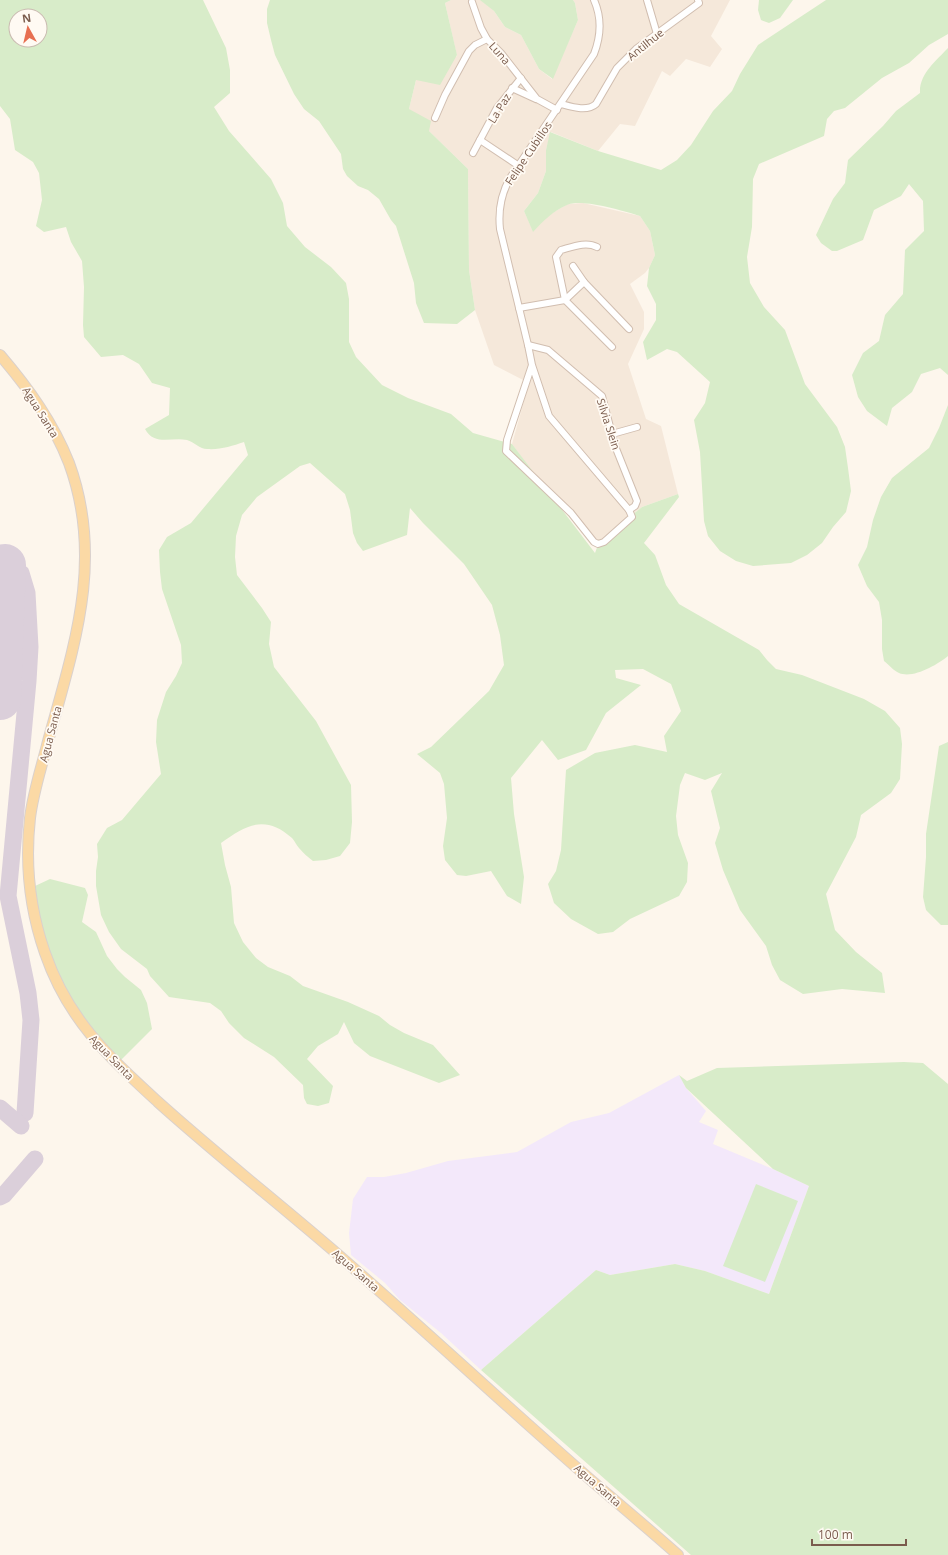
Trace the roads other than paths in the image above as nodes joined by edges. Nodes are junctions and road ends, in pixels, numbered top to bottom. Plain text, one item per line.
1 (594, 0) edge
2 (647, 0) edge
3 (698, 1) edge
4 (472, 2) dead end
5 (657, 34) junction
6 (487, 39) junction
7 (521, 78) junction
8 (512, 88) junction
9 (537, 100) junction
10 (561, 104) junction
11 (557, 110) junction
12 (435, 118) dead end
13 (480, 140) junction
14 (474, 153) dead end
15 (519, 166) junction
16 (597, 246) dead end
17 (573, 266) dead end
18 (584, 282) junction
19 (565, 300) junction
20 (519, 308) junction
21 (629, 329) dead end
22 (528, 345) junction
23 (612, 347) dead end
24 (0, 355) edge
25 (532, 365) junction
26 (637, 427) dead end
27 (612, 434) junction
28 (629, 510) junction
29 (678, 1555) edge

1 - 10 street, Felipe Cubillos
2 - 5 street
3 - 5 street, Antilhue
4 - 6 street, Luna
5 - 10 street, Antilhue
6 - 7 street, Luna
6 - 12 street
7 - 8 street, La Paz
7 - 9 street, Luna
8 - 9 street, Luna
8 - 13 street, La Paz
9 - 11 street, Luna
10 - 11 street, Felipe Cubillos
11 - 15 street, Felipe Cubillos
13 - 14 street, La Paz
13 - 15 street
15 - 20 street, Felipe Cubillos
16 - 19 street
17 - 18 street
18 - 19 street
18 - 21 street
19 - 20 street
19 - 23 street
20 - 22 street, Felipe Cubillos
22 - 25 street, Felipe Cubillos
22 - 27 street, Silvia Slein
24 - 29 main road, Agua Santa
25 - 28 street, Felipe Cubillos
25 - 28 street
26 - 27 street
27 - 28 street, Silvia Slein

